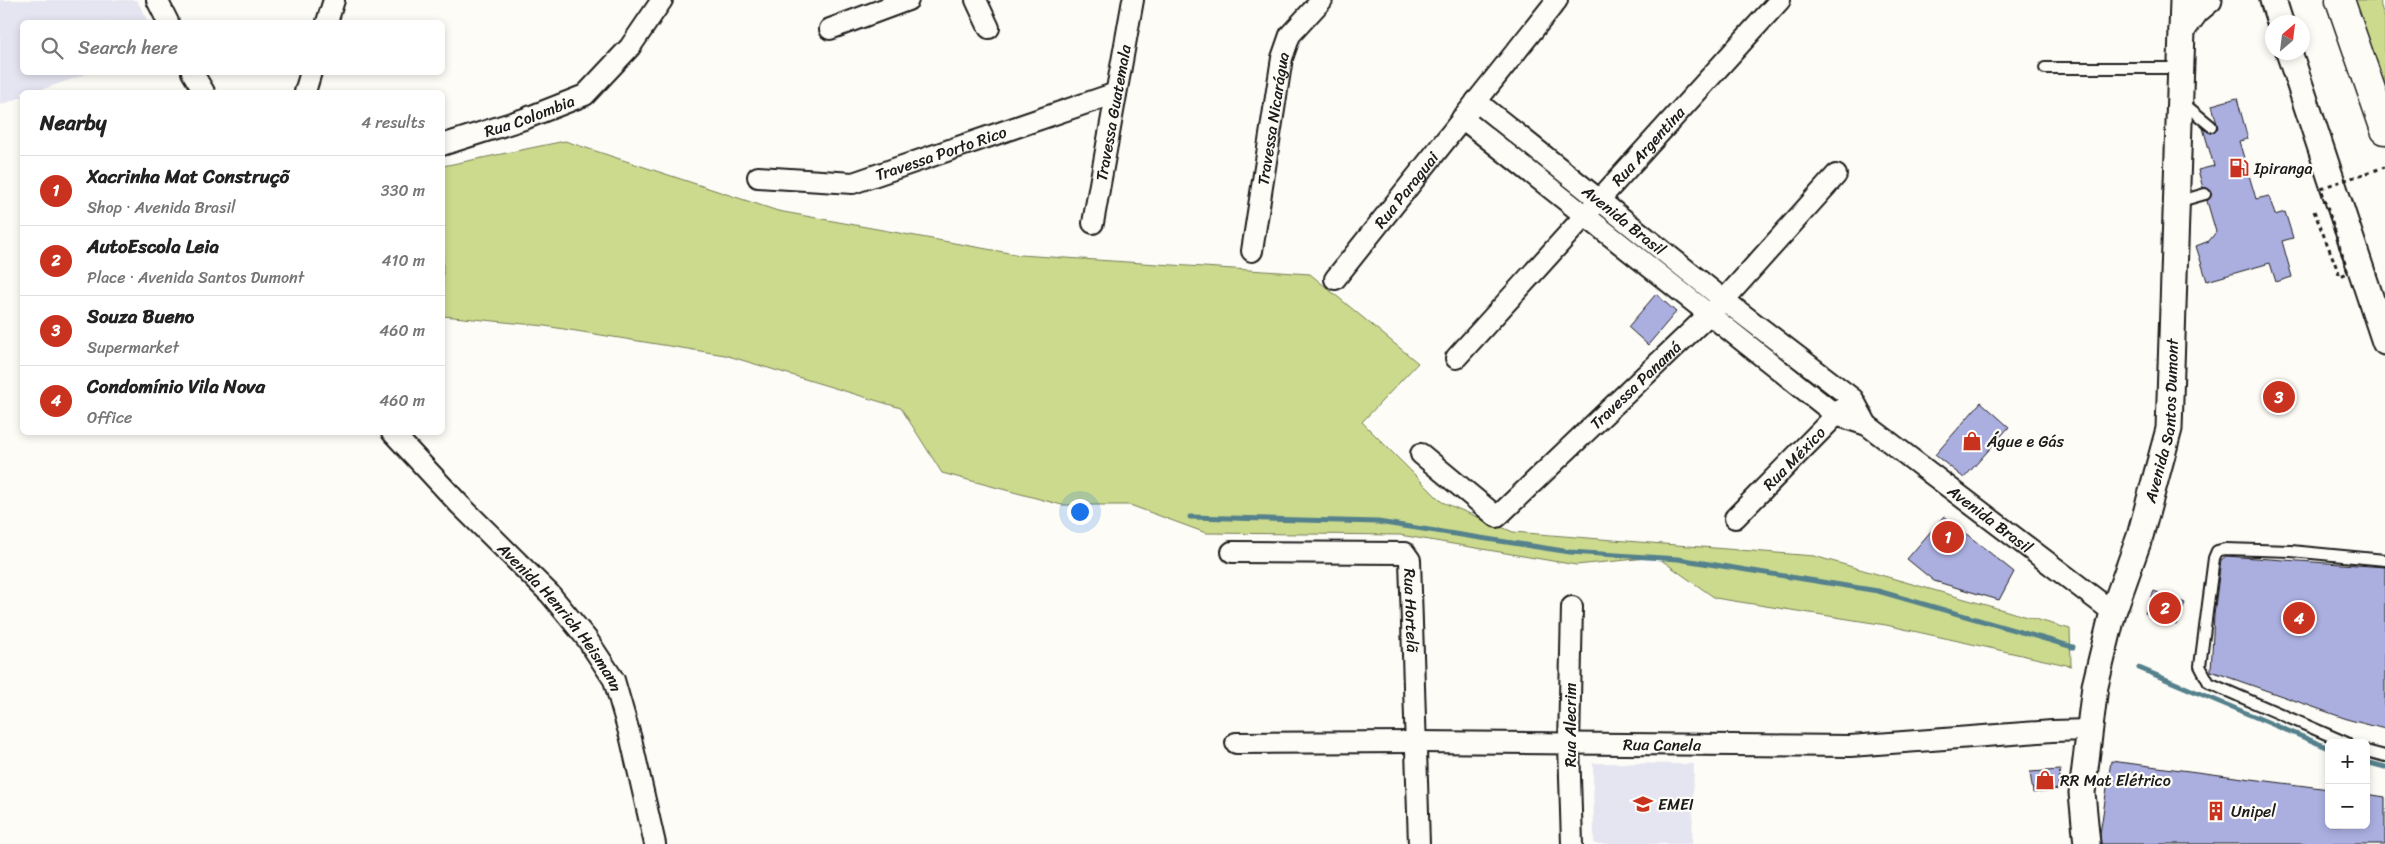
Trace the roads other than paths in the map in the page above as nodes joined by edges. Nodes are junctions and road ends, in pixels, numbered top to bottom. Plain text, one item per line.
1 (157, 0) edge
2 (334, 0) edge
3 (662, 0) edge
4 (908, 0) edge
5 (976, 0) edge
6 (1133, 0) edge
7 (1322, 0) edge
8 (1557, 0) edge
9 (1780, 0) edge
10 (2183, 0) edge
11 (2209, 0) edge
12 (2273, 0) edge
13 (2340, 0) edge
14 (2278, 15) edge
15 (167, 20) edge
16 (328, 20) edge
17 (988, 28) dead end
18 (830, 29) dead end
19 (2182, 30) junction
20 (2292, 60) edge
21 (2045, 68) dead end
22 (2180, 68) junction
23 (194, 75) edge
24 (310, 75) edge
25 (203, 90) edge
26 (306, 90) edge
27 (1116, 93) junction
28 (1476, 100) junction
29 (2180, 100) junction
30 (1462, 118) junction
31 (2211, 126) dead end
32 (2385, 130) edge
33 (445, 144) edge
34 (1836, 174) dead end
35 (758, 176) dead end
36 (2205, 194) dead end
37 (1600, 199) junction
38 (2176, 202) junction
39 (1586, 214) junction
40 (1093, 224) dead end
41 (1252, 251) dead end
42 (1335, 279) dead end
43 (1717, 307) junction
44 (1772, 338) junction
45 (2385, 342) edge
46 (1760, 354) junction
47 (1456, 358) dead end
48 (1853, 399) junction
49 (1836, 415) junction
50 (1867, 425) junction
51 (395, 435) edge
52 (1420, 454) dead end
53 (1735, 518) dead end
54 (1232, 552) dead end
55 (2385, 560) edge
56 (1572, 607) dead end
57 (2114, 612) junction
58 (2089, 730) junction
59 (2338, 739) edge
60 (1416, 742) junction
61 (1236, 743) dead end
62 (1569, 744) junction
63 (2370, 752) edge
64 (2385, 756) edge
65 (656, 844) edge
66 (1419, 844) edge
67 (1572, 844) edge
68 (2087, 844) edge

1 - 15 street
2 - 16 street
3 - 33 street, Rua Colombia
4 - 18 street
5 - 17 street
6 - 27 street, Travessa Guatemala
7 - 41 street, Travessa Nicarágua
8 - 28 street
9 - 37 street, Rua Argentina
10 - 19 street, Avenida Santos Dumont
11 - 19 street
12 - 14 street
13 - 32 highway
19 - 22 street, Avenida Santos Dumont
20 - 45 street
21 - 22 lane
22 - 29 street, Avenida Santos Dumont
23 - 25 street
24 - 26 street
27 - 35 street, Travessa Porto Rico
27 - 40 street, Travessa Guatemala
28 - 30 street, Rua Paraguai
28 - 37 street, Avenida Brasil
29 - 31 lane
29 - 38 street, Avenida Santos Dumont
30 - 39 street, Avenida Brasil
30 - 42 street, Rua Paraguai
34 - 43 street, Travessa Panamá
36 - 38 lane
37 - 39 street, Rua Argentina
37 - 43 street, Avenida Brasil
38 - 57 street, Avenida Santos Dumont
39 - 43 street, Avenida Brasil
39 - 47 street, Rua Argentina
43 - 44 street, Avenida Brasil
43 - 46 street, Avenida Brasil
43 - 52 street, Travessa Panamá
44 - 46 street
44 - 48 street, Avenida Brasil
46 - 49 street, Avenida Brasil
48 - 49 street, Rua México
48 - 50 street, Avenida Brasil
49 - 50 street, Avenida Brasil
49 - 53 street, Rua México
50 - 57 street, Avenida Brasil
51 - 65 street, Avenida Henrich Heismann
54 - 60 street, Rua Hortelã
55 - 59 lane
56 - 62 street, Rua Alecrim
57 - 58 street, Avenida Santos Dumont
58 - 62 street, Rua Canela
58 - 68 street, Avenida Santos Dumont
60 - 61 street, Rua Canela
60 - 62 street, Rua Canela
60 - 66 street, Rua Hortelã
62 - 67 street, Rua Alecrim
63 - 64 lane

